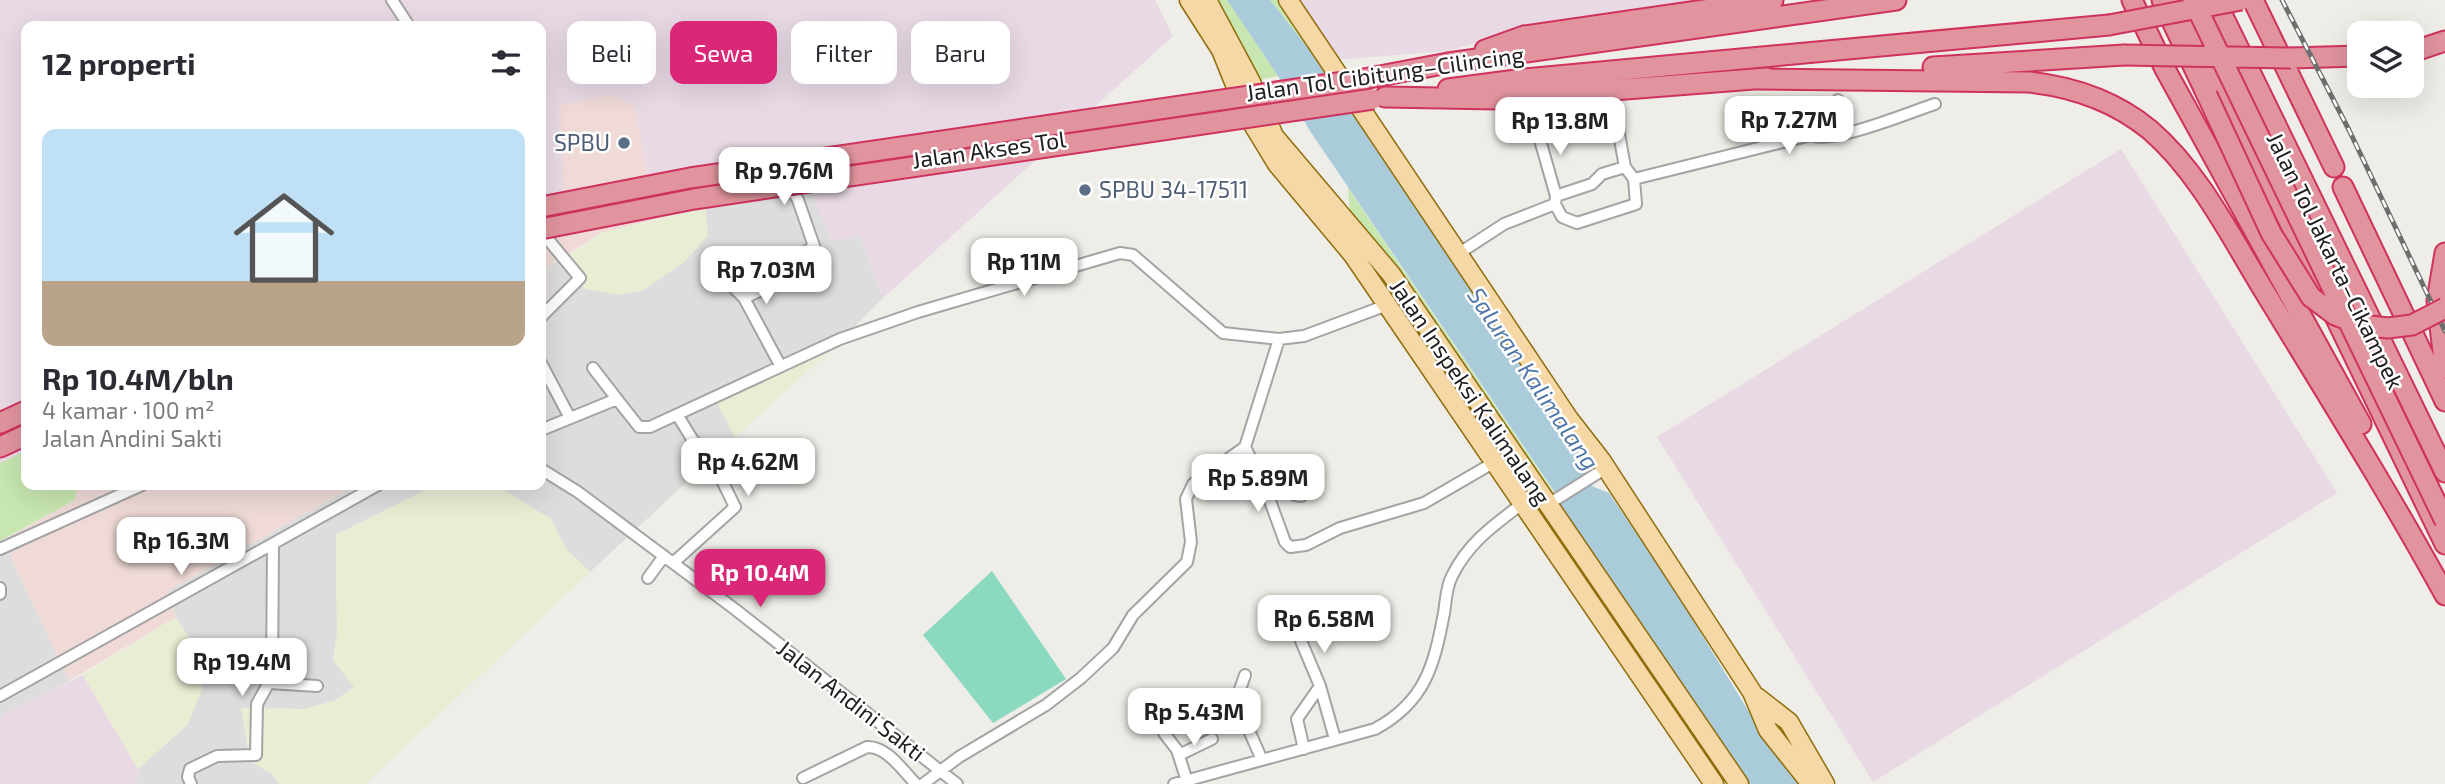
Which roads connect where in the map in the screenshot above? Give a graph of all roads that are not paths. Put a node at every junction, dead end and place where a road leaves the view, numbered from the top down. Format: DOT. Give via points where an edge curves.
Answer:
graph roads {
  1 [pos="392,0"];
  2 [pos="1189,0"];
  3 [pos="1206,0"];
  4 [pos="1289,0"];
  5 [pos="1773,0"];
  6 [pos="1896,0"];
  7 [pos="2133,0"];
  8 [pos="2162,0"];
  9 [pos="2182,0"];
  10 [pos="2193,0"];
  11 [pos="2205,0"];
  12 [pos="2214,0"];
  13 [pos="2241,0"];
  14 [pos="2253,0"];
  15 [pos="407,21"];
  16 [pos="2445,41"];
  17 [pos="2424,48"];
  18 [pos="2347,56"];
  19 [pos="1448,64"];
  20 [pos="1756,79"];
  21 [pos="1358,92"];
  22 [pos="1838,100"];
  23 [pos="1935,104"];
  24 [pos="1260,105"];
  25 [pos="1547,115"];
  26 [pos="1617,122"];
  27 [pos="1811,135"];
  28 [pos="1625,167"];
  29 [pos="2334,167"];
  30 [pos="785,175"];
  31 [pos="1634,179"];
  32 [pos="2343,187"];
  33 [pos="1556,200"];
  34 [pos="596,205"];
  35 [pos="546,208"];
  36 [pos="546,209"];
  37 [pos="546,226"];
  38 [pos="546,227"];
  39 [pos="1344,231"];
  40 [pos="546,234"];
  41 [pos="2445,253"];
  42 [pos="1458,254"];
  43 [pos="718,272"];
  44 [pos="744,298"];
  45 [pos="1387,305"];
  46 [pos="2445,308"];
  47 [pos="546,312"];
  48 [pos="1279,339"];
  49 [pos="780,365"];
  50 [pos="593,368"];
  51 [pos="2445,368"];
  52 [pos="546,373"];
  53 [pos="617,399"];
  54 [pos="2445,401"];
  55 [pos="21,414"];
  56 [pos="678,416"];
  57 [pos="569,418"];
  58 [pos="0,425"];
  59 [pos="546,428"];
  60 [pos="21,435"];
  61 [pos="0,445"];
  62 [pos="1245,447"];
  63 [pos="1493,463"];
  64 [pos="1606,468"];
  65 [pos="2445,472"];
  66 [pos="546,473"];
  67 [pos="131,490"];
  68 [pos="370,490"];
  69 [pos="1266,490"];
  70 [pos="1301,496"];
  71 [pos="2445,498"];
  72 [pos="1523,503"];
  73 [pos="1550,503"];
  74 [pos="2445,521"];
  75 [pos="2445,544"];
  76 [pos="0,549"];
  77 [pos="273,550"];
  78 [pos="669,560"];
  79 [pos="648,578"];
  80 [pos="2445,593"];
  81 [pos="1299,636"];
  82 [pos="1245,675"];
  83 [pos="270,683"];
  84 [pos="317,686"];
  85 [pos="1320,686"];
  86 [pos="1752,692"];
  87 [pos="0,696"];
  88 [pos="1164,733"];
  89 [pos="1212,739"];
  90 [pos="1335,739"];
  91 [pos="1304,749"];
  92 [pos="1179,755"];
  93 [pos="1262,761"];
  94 [pos="939,771"];
  95 [pos="803,778"];
  96 [pos="1187,780"];
  97 [pos="191,784"];
  98 [pos="916,784"];
  99 [pos="923,784"];
  100 [pos="957,784"];
  101 [pos="1174,784"];
  102 [pos="1714,784"];
  103 [pos="1738,784"];
  104 [pos="1811,784"];
  105 [pos="1825,784"];
  1 -- 15 [label="street"];
  2 -- 24 [label="main road, Jalan Inspeksi Kalimalang"];
  3 -- 24 [label="main road, Jalan Inspeksi Kalimalang"];
  4 -- 21 [label="main road"];
  5 -- 19 [label="highway" via="1524,36"];
  6 -- 19 [label="highway"];
  7 -- 80 [label="highway" via="2165,69 2404,503"];
  8 -- 46 [label="highway, bridge" via="2271,233 2311,297 2334,315 2388,328 2412,325"];
  9 -- 75 [label="highway, Jalan Tol Jakarta–Cikampek"];
  10 -- 74 [label="highway, bridge"];
  11 -- 71 [label="highway, bridge"];
  12 -- 65 [label="highway, Jalan Tol Jakarta–Cikampek"];
  13 -- 21 [label="highway, Jalan Tol Cibitung–Cilincing, bridge" via="2109,25"];
  14 -- 29 [label="highway"];
  16 -- 17 [label="highway"];
  18 -- 20 [label="highway, bridge" via="2124,55"];
  19 -- 21 [label="highway, Jalan Tol Cibitung–Cilincing"];
  20 -- 21 [label="highway" via="1497,99"];
  20 -- 80 [label="highway" via="2029,82 2085,93 2130,114 2172,153 2219,217"];
  21 -- 24 [label="main road, Jalan Akses Tol, bridge"];
  21 -- 35 [label="highway, Jalan Tol Cibitung–Cilincing, bridge" via="690,177"];
  21 -- 38 [label="highway, Jalan Tol Cibitung–Cilincing, bridge"];
  21 -- 42 [label="main road"];
  22 -- 27 [label="street" via="1834,118"];
  23 -- 27 [label="street" via="1854,130 1820,138"];
  24 -- 30 [label="main road, Jalan Akses Tol"];
  24 -- 39 [label="main road, Jalan Inspeksi Kalimalang" via="1283,148"];
  25 -- 33 [label="street" via="1538,133"];
  26 -- 28 [label="street"];
  27 -- 31 [label="street"];
  28 -- 31 [label="street"];
  28 -- 33 [label="street" via="1602,174 1592,184"];
  30 -- 34 [label="main road, Jalan Akses Tol"];
  30 -- 44 [label="street" via="814,246 789,263 776,283"];
  31 -- 33 [label="street" via="1636,204 1586,222 1568,222"];
  32 -- 54 [label="highway"];
  33 -- 42 [label="street" via="1504,224"];
  34 -- 36 [label="main road, Jalan Akses Tol"];
  34 -- 37 [label="main road, Jalan Akses Tol"];
  39 -- 45 [label="main road, Jalan Inspeksi Kalimalang"];
  39 -- 73 [label="main road, Jalan Inspeksi Kalimalang" via="1396,282"];
  40 -- 47 [label="street" via="580,278"];
  41 -- 51 [label="highway" via="2437,302"];
  42 -- 64 [label="main road"];
  43 -- 44 [label="street"];
  44 -- 49 [label="street"];
  45 -- 48 [label="street" via="1323,331"];
  45 -- 63 [label="main road, Jalan Inspeksi Kalimalang"];
  48 -- 49 [label="street" via="1223,333 1133,255 1120,254 918,312"];
  48 -- 62 [label="street"];
  49 -- 56 [label="street"];
  50 -- 53 [label="street"];
  52 -- 57 [label="street"];
  53 -- 56 [label="street" via="639,427"];
  53 -- 57 [label="street"];
  55 -- 58 [label="highway"];
  56 -- 78 [label="street" via="715,466 735,507"];
  57 -- 59 [label="street"];
  60 -- 61 [label="highway"];
  62 -- 69 [label="street"];
  62 -- 94 [label="street" via="1193,484 1186,499 1191,541 1187,562 1133,615 1113,648 1046,705"];
  63 -- 69 [label="street" via="1424,503 1293,547 1285,542"];
  63 -- 72 [label="main road, Jalan Inspeksi Kalimalang"];
  64 -- 73 [label="street"];
  64 -- 86 [label="main road"];
  66 -- 78 [label="street, Jalan Andini Sakti"];
  67 -- 76 [label="street"];
  68 -- 77 [label="street"];
  69 -- 70 [label="street" via="1286,485"];
  72 -- 90 [label="street" via="1481,535 1459,563 1450,580 1434,660 1410,704 1375,729"];
  72 -- 102 [label="main road, Jalan Inspeksi Kalimalang"];
  73 -- 103 [label="main road, Jalan Inspeksi Kalimalang"];
  77 -- 83 [label="street"];
  77 -- 87 [label="street"];
  78 -- 79 [label="street"];
  78 -- 94 [label="street, Jalan Andini Sakti"];
  81 -- 85 [label="street"];
  82 -- 93 [label="street" via="1236,701"];
  83 -- 84 [label="street"];
  83 -- 97 [label="street" via="257,705 256,755 211,758 188,772"];
  85 -- 90 [label="street"];
  85 -- 91 [label="street" via="1297,719"];
  86 -- 104 [label="main road" via="1768,730"];
  86 -- 105 [label="main road" via="1788,722"];
  88 -- 92 [label="street"];
  89 -- 92 [label="street"];
  90 -- 91 [label="street"];
  91 -- 93 [label="street"];
  92 -- 96 [label="street"];
  93 -- 96 [label="street"];
  94 -- 99 [label="street"];
  94 -- 100 [label="street, Jalan Andini Sakti"];
  95 -- 98 [label="street" via="875,747"];
  96 -- 101 [label="street"];
}
